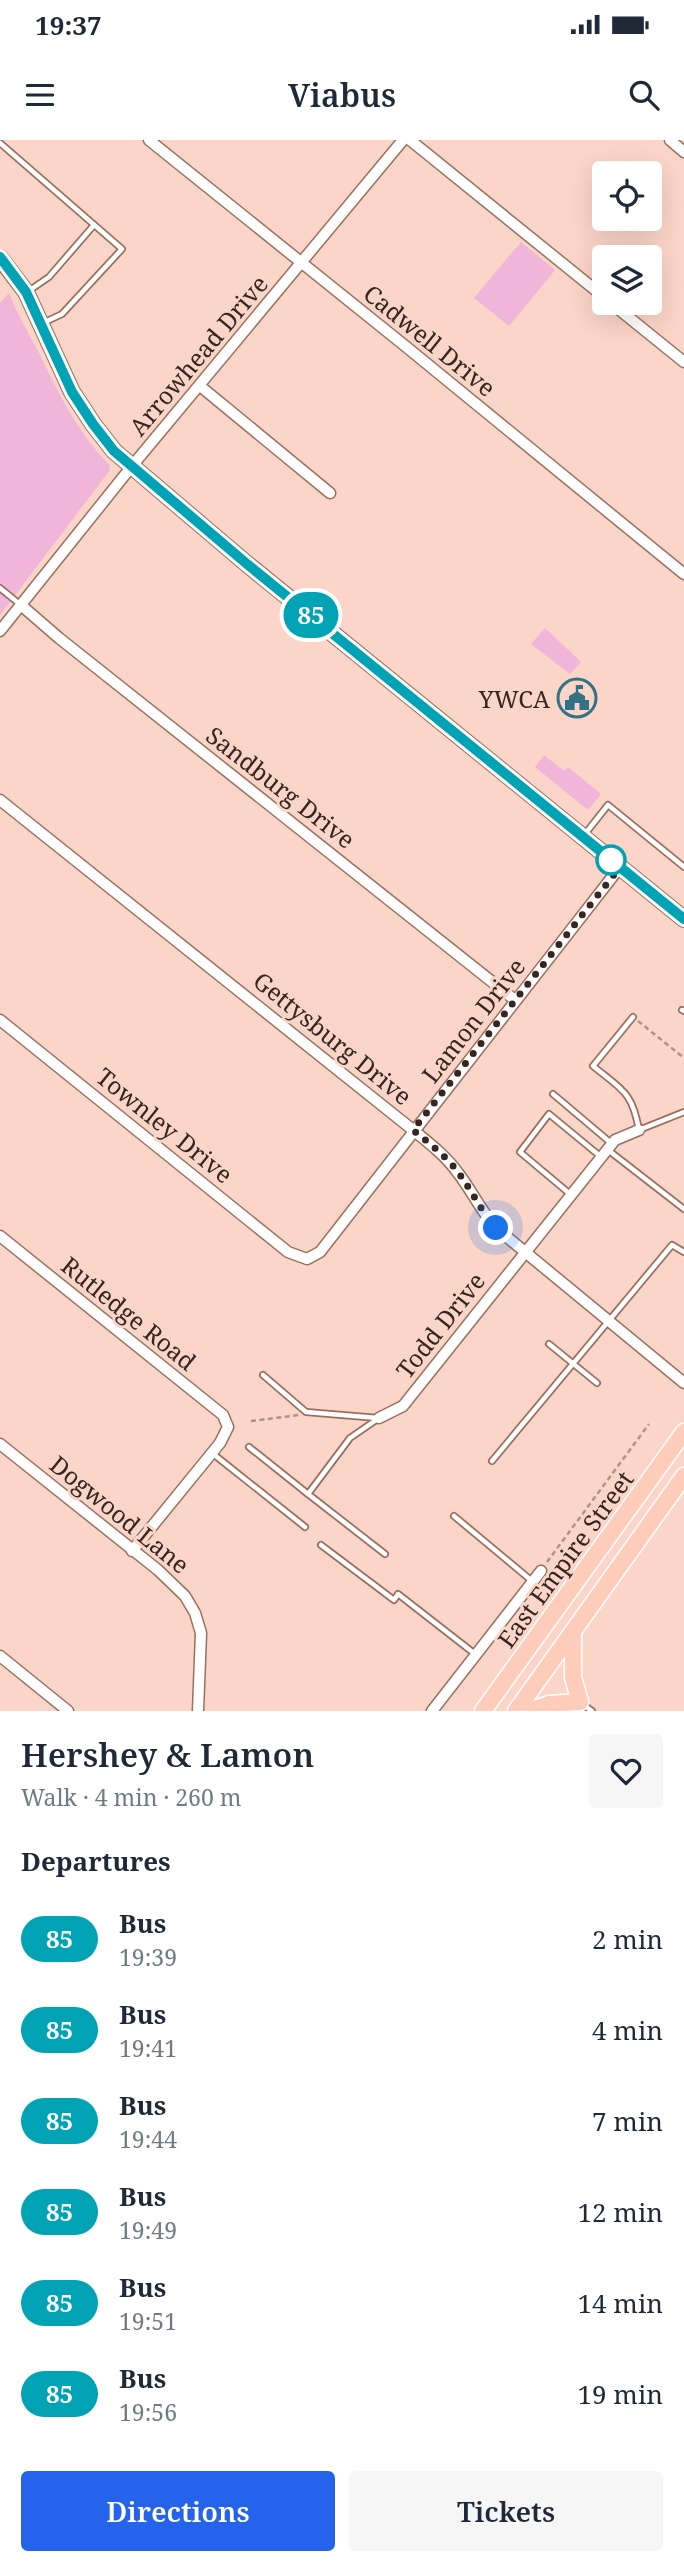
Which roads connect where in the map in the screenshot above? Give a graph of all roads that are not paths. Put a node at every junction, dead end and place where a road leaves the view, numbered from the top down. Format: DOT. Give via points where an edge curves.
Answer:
graph roads {
  1 [pos="149,140"];
  2 [pos="403,140"];
  3 [pos="410,140"];
  4 [pos="670,140"];
  5 [pos="0,143"];
  6 [pos="684,152"];
  7 [pos="94,225"];
  8 [pos="0,257"];
  9 [pos="302,262"];
  10 [pos="592,287"];
  11 [pos="26,292"];
  12 [pos="626,315"];
  13 [pos="42,324"];
  14 [pos="684,362"];
  15 [pos="200,386"];
  16 [pos="132,466"];
  17 [pos="330,493"];
  18 [pos="684,574"];
  19 [pos="0,588"];
  20 [pos="22,606"];
  21 [pos="0,631"];
  22 [pos="0,800"];
  23 [pos="583,837"];
  24 [pos="620,867"];
  25 [pos="684,867"];
  26 [pos="682,912"];
  27 [pos="515,1000"];
  28 [pos="633,1017"];
  29 [pos="0,1020"];
  30 [pos="553,1094"];
  31 [pos="684,1112"];
  32 [pos="413,1130"];
  33 [pos="639,1130"];
  34 [pos="607,1150"];
  35 [pos="571,1194"];
  36 [pos="684,1209"];
  37 [pos="0,1236"];
  38 [pos="524,1252"];
  39 [pos="684,1252"];
  40 [pos="305,1259"];
  41 [pos="610,1320"];
  42 [pos="549,1343"];
  43 [pos="573,1363"];
  44 [pos="263,1375"];
  45 [pos="597,1383"];
  46 [pos="684,1383"];
  47 [pos="379,1418"];
  48 [pos="684,1432"];
  49 [pos="0,1444"];
  50 [pos="249,1447"];
  51 [pos="211,1453"];
  52 [pos="492,1461"];
  53 [pos="684,1476"];
  54 [pos="308,1494"];
  55 [pos="454,1516"];
  56 [pos="305,1527"];
  57 [pos="321,1545"];
  58 [pos="132,1551"];
  59 [pos="385,1554"];
  60 [pos="541,1571"];
  61 [pos="532,1581"];
  62 [pos="573,1633"];
  63 [pos="475,1655"];
  64 [pos="0,1656"];
  65 [pos="586,1706"];
  66 [pos="68,1711"];
  67 [pos="198,1711"];
  68 [pos="432,1711"];
  69 [pos="483,1711"];
  70 [pos="516,1711"];
  71 [pos="529,1711"];
  1 -- 9 [label="street, Cadwell Drive"];
  2 -- 9 [label="street, Arrowhead Drive"];
  3 -- 10 [label="street"];
  4 -- 6 [label="street"];
  5 -- 7 [label="lane"];
  7 -- 11 [label="lane" via="49,277"];
  7 -- 13 [label="lane" via="122,249 62,314"];
  8 -- 11 [label="main road"];
  9 -- 15 [label="street, Arrowhead Drive"];
  9 -- 18 [label="street, Cadwell Drive"];
  11 -- 13 [label="main road"];
  12 -- 14 [label="street"];
  13 -- 16 [label="main road" via="72,392 114,451"];
  15 -- 16 [label="street, Arrowhead Drive"];
  15 -- 17 [label="street"];
  16 -- 20 [label="street, Arrowhead Drive"];
  16 -- 23 [label="main road"];
  19 -- 20 [label="lane"];
  20 -- 21 [label="street, Arrowhead Drive"];
  20 -- 27 [label="street, Sandburg Drive"];
  22 -- 32 [label="street, Gettysburg Drive"];
  23 -- 24 [label="main road"];
  23 -- 25 [label="lane" via="608,805"];
  24 -- 26 [label="main road"];
  24 -- 27 [label="street, Lamon Drive"];
  27 -- 32 [label="street, Lamon Drive"];
  28 -- 33 [label="lane" via="593,1066 635,1104"];
  29 -- 40 [label="street, Townley Drive" via="288,1252"];
  30 -- 34 [label="lane"];
  31 -- 33 [label="lane"];
  32 -- 38 [label="street, Gettysburg Drive" via="442,1154 496,1228"];
  32 -- 40 [label="street, Lamon Drive" via="320,1252"];
  33 -- 34 [label="street, Todd Drive" via="615,1140"];
  34 -- 35 [label="street, Todd Drive"];
  34 -- 35 [label="lane" via="549,1114 520,1152"];
  34 -- 36 [label="lane"];
  35 -- 38 [label="street, Todd Drive"];
  37 -- 51 [label="street, Rutledge Road" via="223,1416 225,1434"];
  38 -- 41 [label="street, Gettysburg Drive"];
  38 -- 47 [label="street, Todd Drive" via="402,1406"];
  39 -- 41 [label="lane" via="672,1245"];
  41 -- 43 [label="lane"];
  41 -- 46 [label="street, Gettysburg Drive"];
  42 -- 43 [label="lane"];
  43 -- 45 [label="lane"];
  43 -- 52 [label="lane"];
  44 -- 47 [label="lane" via="306,1412"];
  47 -- 54 [label="lane" via="350,1438"];
  48 -- 69 [label="main road, East Empire Street"];
  49 -- 58 [label="street, Dogwood Lane"];
  50 -- 54 [label="lane"];
  51 -- 56 [label="lane"];
  51 -- 58 [label="street"];
  53 -- 62 [label="main road, East Empire Street"];
  54 -- 59 [label="lane"];
  55 -- 61 [label="lane"];
  57 -- 63 [label="lane" via="394,1600 398,1594"];
  58 -- 67 [label="street, Dogwood Lane" via="179,1588 195,1613 201,1643"];
  60 -- 61 [label="street"];
  61 -- 63 [label="street"];
  62 -- 65 [label="main road" via="573,1677"];
  62 -- 70 [label="main road, East Empire Street"];
  63 -- 68 [label="street"];
  64 -- 66 [label="street"];
  65 -- 71 [label="main road" via="549,1704"];
}
